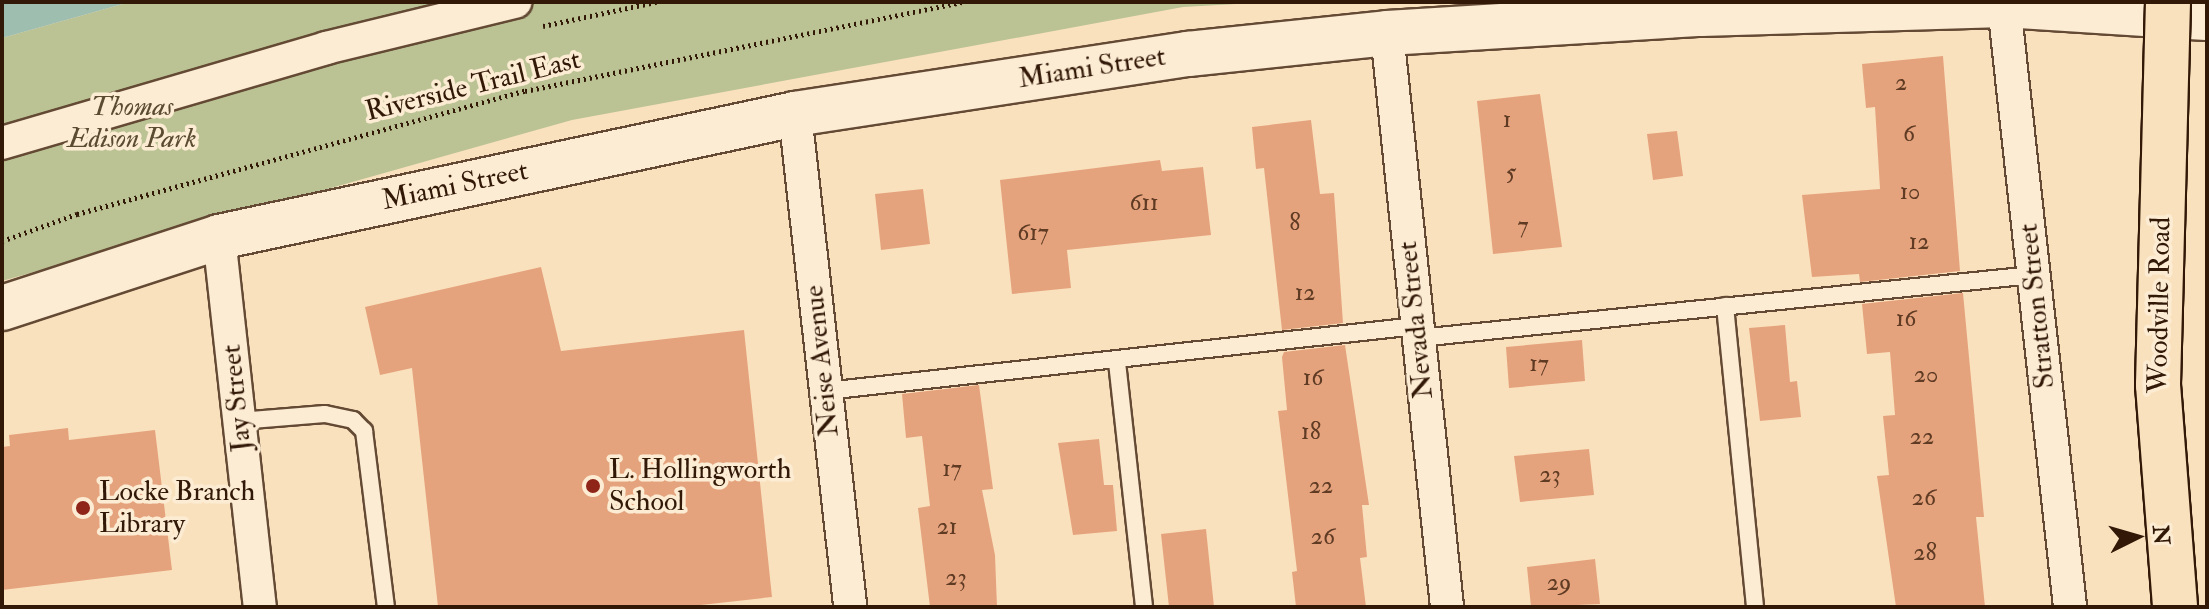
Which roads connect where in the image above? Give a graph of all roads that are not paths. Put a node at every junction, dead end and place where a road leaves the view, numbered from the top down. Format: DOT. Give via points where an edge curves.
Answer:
graph roads {
  1 [pos="515,2"];
  2 [pos="2168,2"];
  3 [pos="2004,5"];
  4 [pos="2207,18"];
  5 [pos="1387,33"];
  6 [pos="795,114"];
  7 [pos="2,143"];
  8 [pos="219,237"];
  9 [pos="2033,275"];
  10 [pos="1725,306"];
  11 [pos="2,308"];
  12 [pos="1418,332"];
  13 [pos="1117,362"];
  14 [pos="826,391"];
  15 [pos="239,421"];
  16 [pos="260,607"];
  17 [pos="386,607"];
  18 [pos="850,607"];
  19 [pos="1144,607"];
  20 [pos="1447,607"];
  21 [pos="1755,607"];
  22 [pos="2070,607"];
  23 [pos="2175,607"];
  1 -- 7 [label="street" via="326,48"];
  2 -- 23 [label="main road, Woodville Road, bridge" via="2158,385"];
  3 -- 4 [label="street, Miami Street"];
  3 -- 5 [label="street, Miami Street" via="1701,14"];
  3 -- 9 [label="street, Stratton Street"];
  5 -- 6 [label="street, Miami Street" via="1188,54"];
  5 -- 12 [label="street, Nevada Street"];
  6 -- 8 [label="street, Miami Street"];
  6 -- 14 [label="street, Neise Avenue"];
  8 -- 11 [label="street, Miami Street"];
  8 -- 15 [label="street, Jay Street"];
  9 -- 10 [label="lane"];
  9 -- 22 [label="street, Stratton Street"];
  10 -- 12 [label="lane"];
  10 -- 21 [label="lane"];
  12 -- 13 [label="lane"];
  12 -- 20 [label="street, Nevada Street"];
  13 -- 14 [label="lane"];
  13 -- 19 [label="lane"];
  14 -- 18 [label="street, Neise Avenue"];
  15 -- 16 [label="street, Jay Street"];
  15 -- 17 [label="lane" via="325,414 353,420 364,431"];
}
